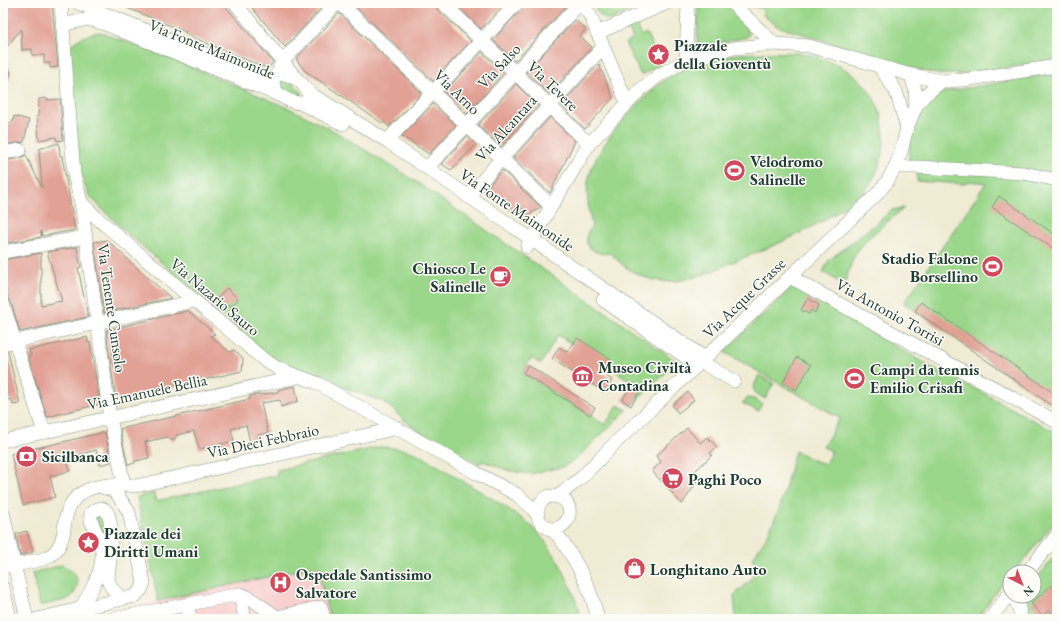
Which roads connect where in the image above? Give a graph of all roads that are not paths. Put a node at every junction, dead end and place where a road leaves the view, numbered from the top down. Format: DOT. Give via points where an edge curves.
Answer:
graph roads {
  1 [pos="61,3"];
  2 [pos="78,3"];
  3 [pos="235,3"];
  4 [pos="338,3"];
  5 [pos="443,3"];
  6 [pos="517,3"];
  7 [pos="667,3"];
  8 [pos="688,3"];
  9 [pos="732,3"];
  10 [pos="578,4"];
  11 [pos="62,24"];
  12 [pos="597,33"];
  13 [pos="482,40"];
  14 [pos="774,44"];
  15 [pos="603,47"];
  16 [pos="686,60"];
  17 [pos="282,62"];
  18 [pos="879,66"];
  19 [pos="1057,66"];
  20 [pos="515,73"];
  21 [pos="910,75"];
  22 [pos="275,76"];
  23 [pos="297,79"];
  24 [pos="942,81"];
  25 [pos="433,92"];
  26 [pos="281,96"];
  27 [pos="305,98"];
  28 [pos="627,103"];
  29 [pos="550,106"];
  30 [pos="916,106"];
  31 [pos="902,109"];
  32 [pos="467,125"];
  33 [pos="907,128"];
  34 [pos="387,141"];
  35 [pos="589,144"];
  36 [pos="20,150"];
  37 [pos="3,153"];
  38 [pos="502,158"];
  39 [pos="895,167"];
  40 [pos="427,168"];
  41 [pos="1057,180"];
  42 [pos="468,197"];
  43 [pos="81,202"];
  44 [pos="551,206"];
  45 [pos="86,237"];
  46 [pos="529,244"];
  47 [pos="3,252"];
  48 [pos="790,277"];
  49 [pos="194,301"];
  50 [pos="3,304"];
  51 [pos="97,323"];
  52 [pos="9,343"];
  53 [pos="701,362"];
  54 [pos="298,377"];
  55 [pos="734,381"];
  56 [pos="110,418"];
  57 [pos="1057,422"];
  58 [pos="398,428"];
  59 [pos="44,432"];
  60 [pos="3,441"];
  61 [pos="582,477"];
  62 [pos="98,486"];
  63 [pos="130,486"];
  64 [pos="516,494"];
  65 [pos="551,497"];
  66 [pos="3,512"];
  67 [pos="129,512"];
  68 [pos="537,514"];
  69 [pos="568,515"];
  70 [pos="552,529"];
  71 [pos="1057,536"];
  72 [pos="575,560"];
  73 [pos="10,563"];
  74 [pos="1034,564"];
  75 [pos="3,588"];
  76 [pos="240,594"];
  77 [pos="123,599"];
  78 [pos="1002,603"];
  79 [pos="1017,604"];
  80 [pos="186,605"];
  81 [pos="80,609"];
  82 [pos="152,615"];
  83 [pos="277,618"];
  84 [pos="10,619"];
  85 [pos="27,619"];
  86 [pos="37,619"];
  87 [pos="113,619"];
  88 [pos="191,619"];
  89 [pos="246,619"];
  90 [pos="324,619"];
  91 [pos="598,619"];
  92 [pos="990,619"];
  93 [pos="1021,619"];
  1 -- 11 [label="street"];
  2 -- 22 [label="street, Via Fonte Maimonide" via="265,78"];
  3 -- 17 [label="street"];
  4 -- 17 [label="street"];
  4 -- 25 [label="street, Via Arno"];
  5 -- 13 [label="street, Via Tevere"];
  6 -- 13 [label="street"];
  7 -- 12 [label="street"];
  8 -- 16 [label="street"];
  9 -- 14 [label="street"];
  10 -- 12 [label="street" via="590,15"];
  10 -- 20 [label="street, Via Salso"];
  11 -- 26 [label="street, Via Fonte Maimonide" via="88,19 105,24"];
  11 -- 43 [label="street" via="74,174"];
  12 -- 15 [label="street"];
  13 -- 20 [label="street, Via Tevere"];
  13 -- 25 [label="street"];
  14 -- 16 [label="street" via="734,48"];
  14 -- 18 [label="street" via="809,46"];
  15 -- 28 [label="street"];
  15 -- 29 [label="street, Via Alcantara"];
  16 -- 28 [label="street" via="658,76"];
  17 -- 22 [label="street"];
  17 -- 23 [label="street"];
  18 -- 21 [label="street"];
  18 -- 31 [label="street" via="896,91"];
  19 -- 24 [label="street"];
  20 -- 29 [label="street, Via Tevere"];
  20 -- 32 [label="street, Via Salso"];
  21 -- 24 [label="street"];
  21 -- 30 [label="street" via="915,89"];
  21 -- 31 [label="street" via="902,89"];
  22 -- 23 [label="street" via="290,75"];
  22 -- 26 [label="street" via="274,87"];
  23 -- 27 [label="street" via="304,85"];
  24 -- 30 [label="street"];
  25 -- 32 [label="street, Via Arno"];
  25 -- 34 [label="street"];
  26 -- 27 [label="street" via="288,101"];
  27 -- 34 [label="street, Via Fonte Maimonide"];
  27 -- 46 [label="street, Via Fonte Maimonide"];
  28 -- 35 [label="street"];
  29 -- 35 [label="street, Via Tevere"];
  29 -- 38 [label="street, Via Alcantara"];
  30 -- 33 [label="street, Via Acque Grasse"];
  31 -- 33 [label="street"];
  32 -- 38 [label="street, Via Arno"];
  32 -- 40 [label="street, Via Salso"];
  33 -- 39 [label="street, Via Acque Grasse"];
  34 -- 40 [label="street, Via Fonte Maimonide"];
  35 -- 44 [label="street"];
  36 -- 37 [label="street"];
  38 -- 42 [label="street, Via Alcantara"];
  38 -- 44 [label="street, Via Arno"];
  39 -- 41 [label="street" via="1024,173"];
  39 -- 48 [label="street, Via Acque Grasse" via="875,196"];
  40 -- 42 [label="street, Via Fonte Maimonide"];
  42 -- 46 [label="street, Via Fonte Maimonide"];
  43 -- 45 [label="street, Via Tenente Cunsolo"];
  43 -- 49 [label="street, Via Nazario Sauro"];
  44 -- 46 [label="street"];
  45 -- 47 [label="street"];
  45 -- 51 [label="street, Via Tenente Cunsolo"];
  46 -- 53 [label="street, Via Fonte Maimonide"];
  48 -- 53 [label="street, Via Acque Grasse"];
  48 -- 57 [label="street, Via Antonio Torrisi"];
  49 -- 51 [label="street"];
  49 -- 54 [label="street, Via Nazario Sauro" via="262,359"];
  50 -- 52 [label="street"];
  51 -- 52 [label="street"];
  51 -- 56 [label="street, Via Tenente Cunsolo"];
  52 -- 59 [label="street"];
  53 -- 55 [label="street, Via Fonte Maimonide"];
  53 -- 61 [label="street, Via Acque Grasse"];
  54 -- 56 [label="street, Via Emanuele Bellia"];
  54 -- 58 [label="street, Via Nazario Sauro" via="317,383"];
  56 -- 59 [label="street, Via Emanuele Bellia"];
  56 -- 63 [label="street, Via Tenente Cunsolo"];
  58 -- 63 [label="street, Via Dieci Febbraio"];
  58 -- 64 [label="street, Via Nazario Sauro"];
  59 -- 60 [label="street, Via Emanuele Bellia"];
  61 -- 65 [label="street"];
  61 -- 69 [label="street" via="574,492"];
  62 -- 63 [label="street, Via Dieci Febbraio"];
  62 -- 67 [label="street" via="117,494"];
  62 -- 73 [label="street" via="74,500 68,510 62,540 57,550 48,557"];
  63 -- 67 [label="street"];
  64 -- 65 [label="street"];
  64 -- 68 [label="street"];
  65 -- 68 [label="street" via="539,505"];
  65 -- 69 [label="street" via="565,502"];
  66 -- 73 [label="street"];
  67 -- 77 [label="street" via="144,583 136,596"];
  68 -- 70 [label="street" via="541,523"];
  69 -- 70 [label="street" via="561,526"];
  69 -- 72 [label="street" via="568,529"];
  70 -- 72 [label="street"];
  71 -- 74 [label="street"];
  72 -- 91 [label="street" via="587,585"];
  73 -- 85 [label="street"];
  75 -- 84 [label="street"];
  76 -- 80 [label="street"];
  76 -- 83 [label="street" via="250,598"];
  76 -- 89 [label="street"];
  77 -- 81 [label="street"];
  77 -- 81 [label="street" via="109,583 112,548 110,525 108,512 105,508 100,508 91,513 90,518 102,552 99,574"];
  78 -- 92 [label="street"];
  79 -- 93 [label="street"];
  80 -- 82 [label="street"];
  80 -- 88 [label="street"];
  81 -- 86 [label="street"];
  82 -- 87 [label="street"];
  83 -- 90 [label="street" via="321,607"];
}
